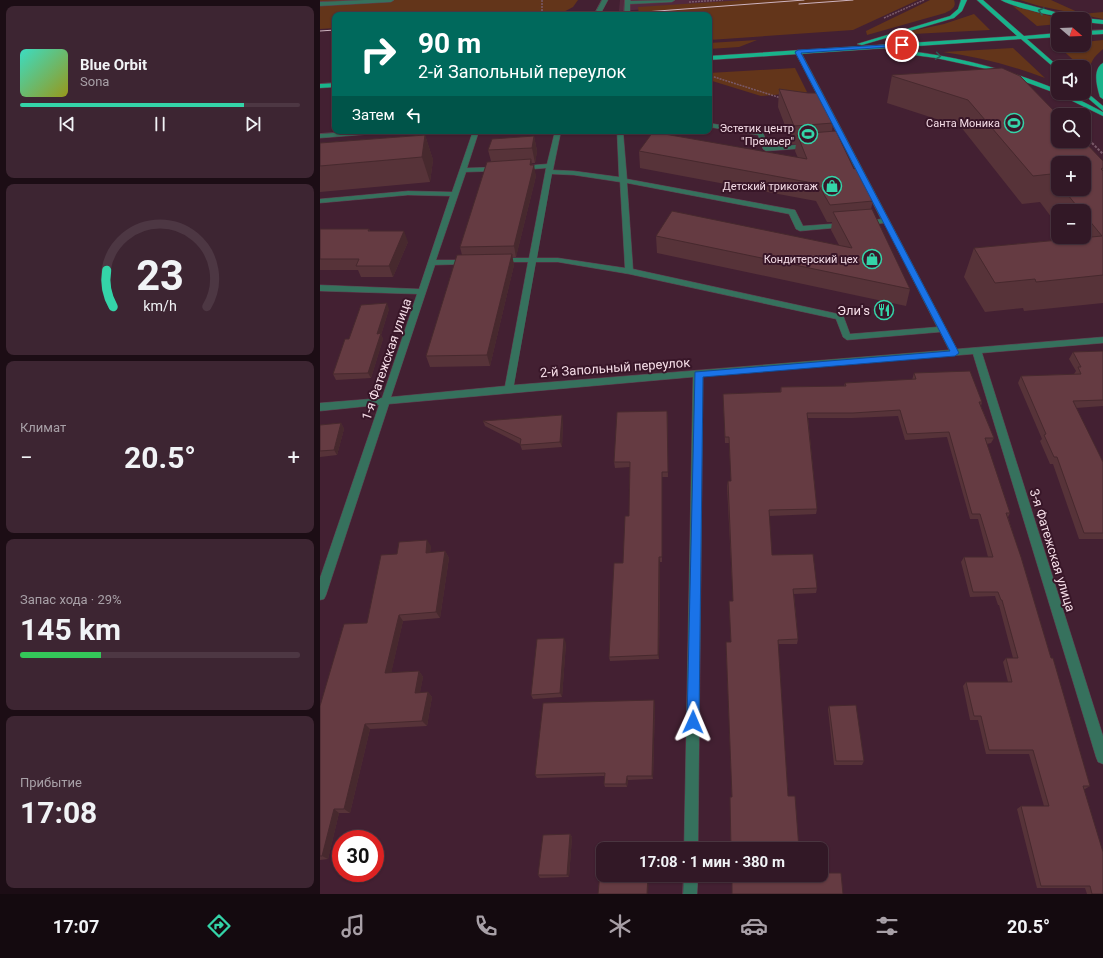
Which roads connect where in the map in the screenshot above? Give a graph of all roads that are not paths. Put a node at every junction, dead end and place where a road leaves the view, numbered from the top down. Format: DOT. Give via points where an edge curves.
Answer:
graph roads {
  1 [pos="391,0"];
  2 [pos="605,0"];
  3 [pos="672,0"];
  4 [pos="964,0"];
  5 [pos="980,0"];
  6 [pos="1004,0"];
  7 [pos="628,1"];
  8 [pos="320,4"];
  9 [pos="598,12"];
  10 [pos="627,12"];
  11 [pos="1051,13"];
  12 [pos="1091,21"];
  13 [pos="1103,22"];
  14 [pos="1103,32"];
  15 [pos="1091,33"];
  16 [pos="1051,35"];
  17 [pos="1022,37"];
  18 [pos="843,49"];
  19 [pos="798,52"];
  20 [pos="712,58"];
  21 [pos="1051,63"];
  22 [pos="1103,65"];
  23 [pos="332,84"];
  24 [pos="320,86"];
  25 [pos="1051,89"];
  26 [pos="1103,97"];
  27 [pos="1091,98"];
  28 [pos="1075,100"];
  29 [pos="1103,109"];
  30 [pos="1103,114"];
  31 [pos="712,126"];
  32 [pos="346,134"];
  33 [pos="475,134"];
  34 [pos="557,134"];
  35 [pos="620,134"];
  36 [pos="320,136"];
  37 [pos="814,146"];
  38 [pos="503,168"];
  39 [pos="511,168"];
  40 [pos="550,169"];
  41 [pos="464,170"];
  42 [pos="622,180"];
  43 [pos="456,194"];
  44 [pos="320,201"];
  45 [pos="886,221"];
  46 [pos="533,259"];
  47 [pos="479,261"];
  48 [pos="494,261"];
  49 [pos="432,263"];
  50 [pos="630,271"];
  51 [pos="320,288"];
  52 [pos="422,292"];
  53 [pos="942,329"];
  54 [pos="1103,340"];
  55 [pos="977,352"];
  56 [pos="955,353"];
  57 [pos="698,374"];
  58 [pos="509,389"];
  59 [pos="386,401"];
  60 [pos="320,407"];
  61 [pos="320,595"];
  62 [pos="1103,757"];
  63 [pos="691,842"];
  64 [pos="691,882"];
  65 [pos="690,894"];
  1 -- 8 [label="street"];
  2 -- 9 [label="street"];
  3 -- 7 [label="street"];
  4 -- 18 [label="main road" via="960,10 952,17"];
  5 -- 17 [label="main road"];
  11 -- 6 [label="main road, one-way"];
  7 -- 10 [label="street"];
  12 -- 13 [label="main road"];
  14 -- 15 [label="main road"];
  16 -- 17 [label="main road"];
  17 -- 18 [label="main road"];
  17 -- 21 [label="main road"];
  18 -- 19 [label="main road"];
  18 -- 25 [label="main road, one-way" via="908,52 947,58 1002,70"];
  19 -- 20 [label="main road"];
  19 -- 45 [label="street" via="842,144"];
  22 -- 26 [label="main road" via="1099,70 1099,82"];
  23 -- 24 [label="main road"];
  27 -- 29 [label="main road"];
  28 -- 30 [label="main road"];
  31 -- 37 [label="street" via="761,134 766,149"];
  32 -- 36 [label="street"];
  33 -- 41 [label="street, 1-я Фатежская улица"];
  34 -- 40 [label="street"];
  35 -- 42 [label="street"];
  38 -- 41 [label="street"];
  39 -- 40 [label="street"];
  40 -- 42 [label="street"];
  40 -- 46 [label="street"];
  41 -- 43 [label="street, 1-я Фатежская улица"];
  42 -- 45 [label="street" via="792,212 800,229"];
  42 -- 50 [label="street"];
  43 -- 44 [label="street" via="408,193"];
  43 -- 49 [label="street, 1-я Фатежская улица"];
  45 -- 53 [label="street"];
  46 -- 48 [label="street"];
  46 -- 50 [label="street" via="558,260"];
  46 -- 58 [label="street"];
  47 -- 49 [label="street"];
  49 -- 52 [label="street, 1-я Фатежская улица"];
  50 -- 53 [label="street" via="840,317 847,338"];
  51 -- 52 [label="street"];
  52 -- 59 [label="street, 1-я Фатежская улица"];
  53 -- 56 [label="street"];
  54 -- 55 [label="street, 2-й Запольный переулок"];
  55 -- 56 [label="street, 2-й Запольный переулок"];
  55 -- 62 [label="street, 3-я Фатежская улица"];
  56 -- 57 [label="street, 2-й Запольный переулок"];
  57 -- 58 [label="street, 2-й Запольный переулок"];
  57 -- 63 [label="street"];
  58 -- 59 [label="street, 2-й Запольный переулок"];
  59 -- 60 [label="street, 2-й Запольный переулок"];
  59 -- 61 [label="street, 1-я Фатежская улица"];
  64 -- 65 [label="street"];
}
